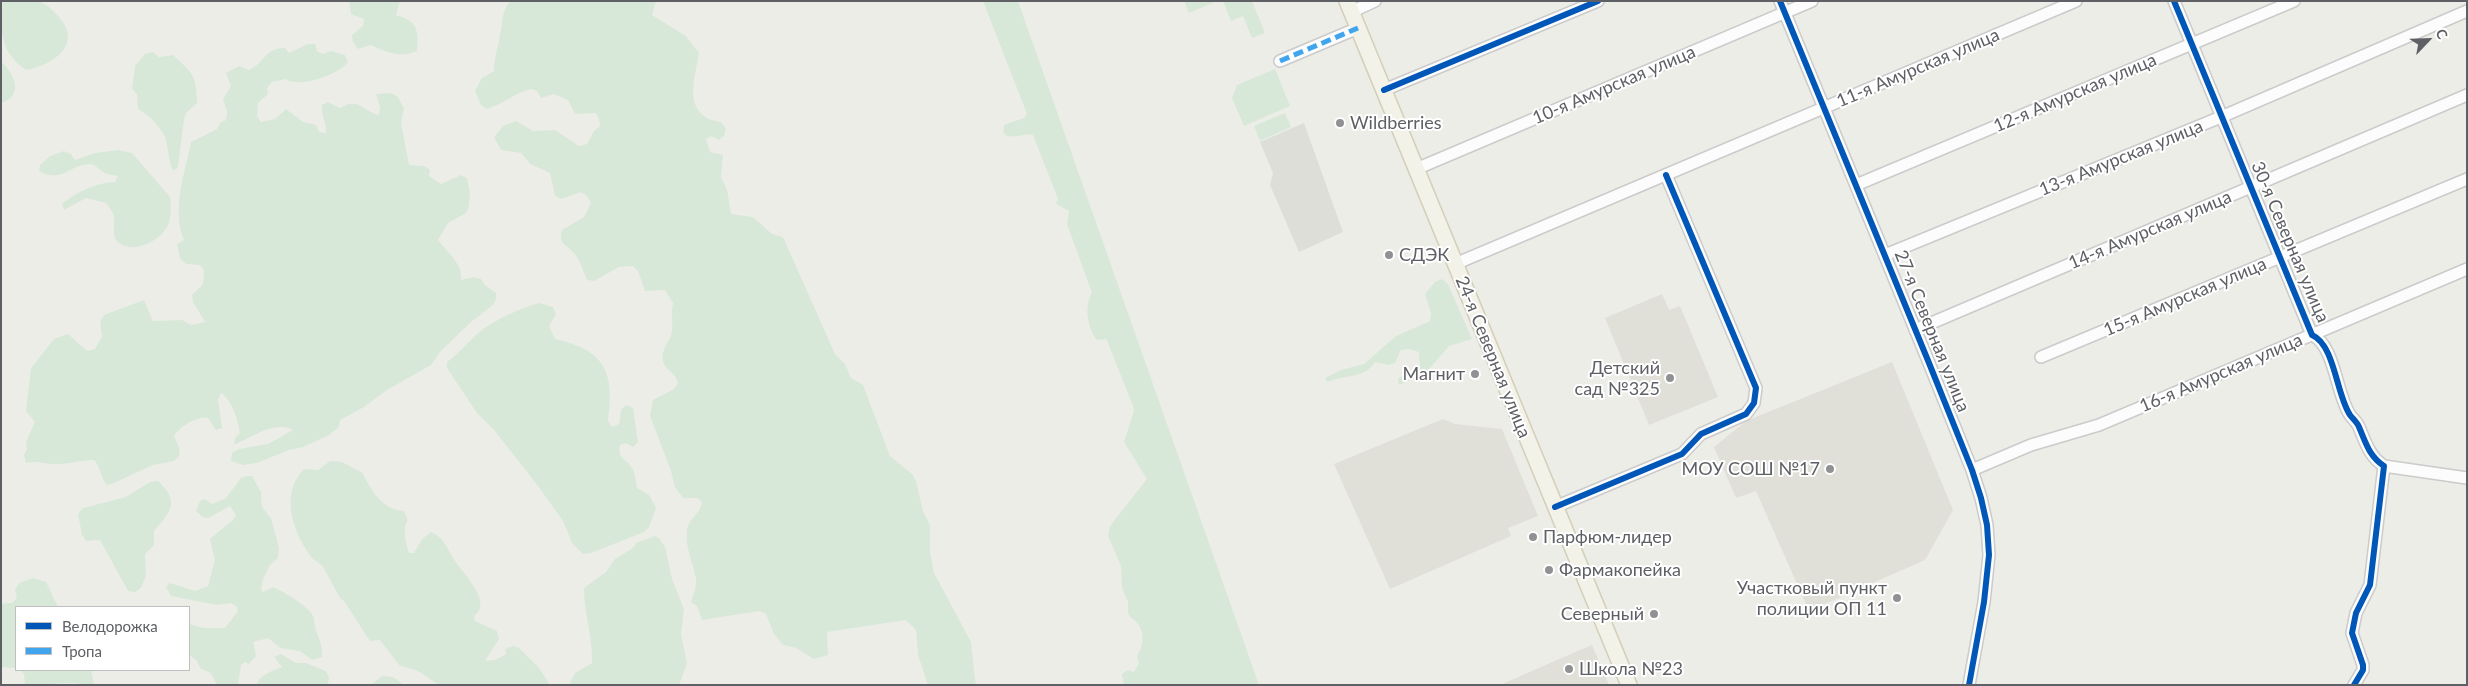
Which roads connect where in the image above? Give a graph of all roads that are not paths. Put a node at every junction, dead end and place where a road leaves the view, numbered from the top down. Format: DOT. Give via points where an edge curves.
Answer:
graph roads {
  1 [pos="1375,1"];
  2 [pos="1598,1"];
  3 [pos="1780,1"];
  4 [pos="1812,1"];
  5 [pos="2076,1"];
  6 [pos="2174,1"];
  7 [pos="2294,1"];
  8 [pos="1349,6"];
  9 [pos="2467,11"];
  10 [pos="1784,13"];
  11 [pos="1358,28"];
  12 [pos="2191,44"];
  13 [pos="1280,60"];
  14 [pos="1384,90"];
  15 [pos="2467,95"];
  16 [pos="1824,108"];
  17 [pos="2221,117"];
  18 [pos="1416,169"];
  19 [pos="1666,175"];
  20 [pos="2467,179"];
  21 [pos="1856,185"];
  22 [pos="2250,187"];
  23 [pos="1885,255"];
  24 [pos="2279,258"];
  25 [pos="1455,264"];
  26 [pos="2467,269"];
  27 [pos="1916,330"];
  28 [pos="2312,335"];
  29 [pos="2041,357"];
  30 [pos="2384,466"];
  31 [pos="1972,470"];
  32 [pos="2467,478"];
  33 [pos="1555,507"];
  34 [pos="1630,685"];
  35 [pos="1969,685"];
  36 [pos="2354,685"];
  1 -- 8 [label="street"];
  2 -- 14 [label="street"];
  3 -- 10 [label="street, 27-я Северная улица"];
  4 -- 10 [label="street, 10-я Амурская улица"];
  5 -- 16 [label="street, 11-я Амурская улица"];
  6 -- 12 [label="street, 30-я Северная улица"];
  7 -- 12 [label="street, 12-я Амурская улица"];
  8 -- 11 [label="main road, 24-я Северная улица"];
  9 -- 17 [label="street, 13-я Амурская улица"];
  10 -- 16 [label="street, 27-я Северная улица"];
  10 -- 18 [label="street, 10-я Амурская улица"];
  11 -- 13 [label="street"];
  11 -- 14 [label="main road, 24-я Северная улица"];
  12 -- 17 [label="street, 30-я Северная улица"];
  12 -- 21 [label="street, 12-я Амурская улица"];
  14 -- 18 [label="main road, 24-я Северная улица"];
  15 -- 22 [label="street, 14-я Амурская улица"];
  16 -- 19 [label="street, 11-я Амурская улица"];
  16 -- 21 [label="street, 27-я Северная улица"];
  17 -- 22 [label="street, 30-я Северная улица"];
  17 -- 23 [label="street, 13-я Амурская улица"];
  18 -- 25 [label="main road, 24-я Северная улица"];
  19 -- 25 [label="street, 11-я Амурская улица"];
  19 -- 33 [label="street" via="1756,388 1756,396 1746,414 1701,434 1682,454"];
  20 -- 24 [label="street, 15-я Амурская улица"];
  21 -- 23 [label="street, 27-я Северная улица"];
  22 -- 24 [label="street, 30-я Северная улица"];
  22 -- 27 [label="street, 14-я Амурская улица"];
  23 -- 27 [label="street, 27-я Северная улица"];
  24 -- 28 [label="street, 30-я Северная улица"];
  24 -- 29 [label="street, 15-я Амурская улица"];
  25 -- 33 [label="main road, 24-я Северная улица"];
  26 -- 28 [label="street, 16-я Амурская улица"];
  27 -- 31 [label="street, 27-я Северная улица"];
  28 -- 30 [label="street, 30-я Северная улица" via="2323,342 2350,415 2359,427 2368,450 2374,460"];
  28 -- 31 [label="street, 16-я Амурская улица" via="2099,425 2031,445"];
  30 -- 32 [label="street"];
  30 -- 36 [label="street" via="2370,585 2356,613 2352,633 2364,666"];
  31 -- 35 [label="street, 27-я Северная улица" via="1987,525 1989,555"];
  33 -- 34 [label="main road, 24-я Северная улица"];
}
